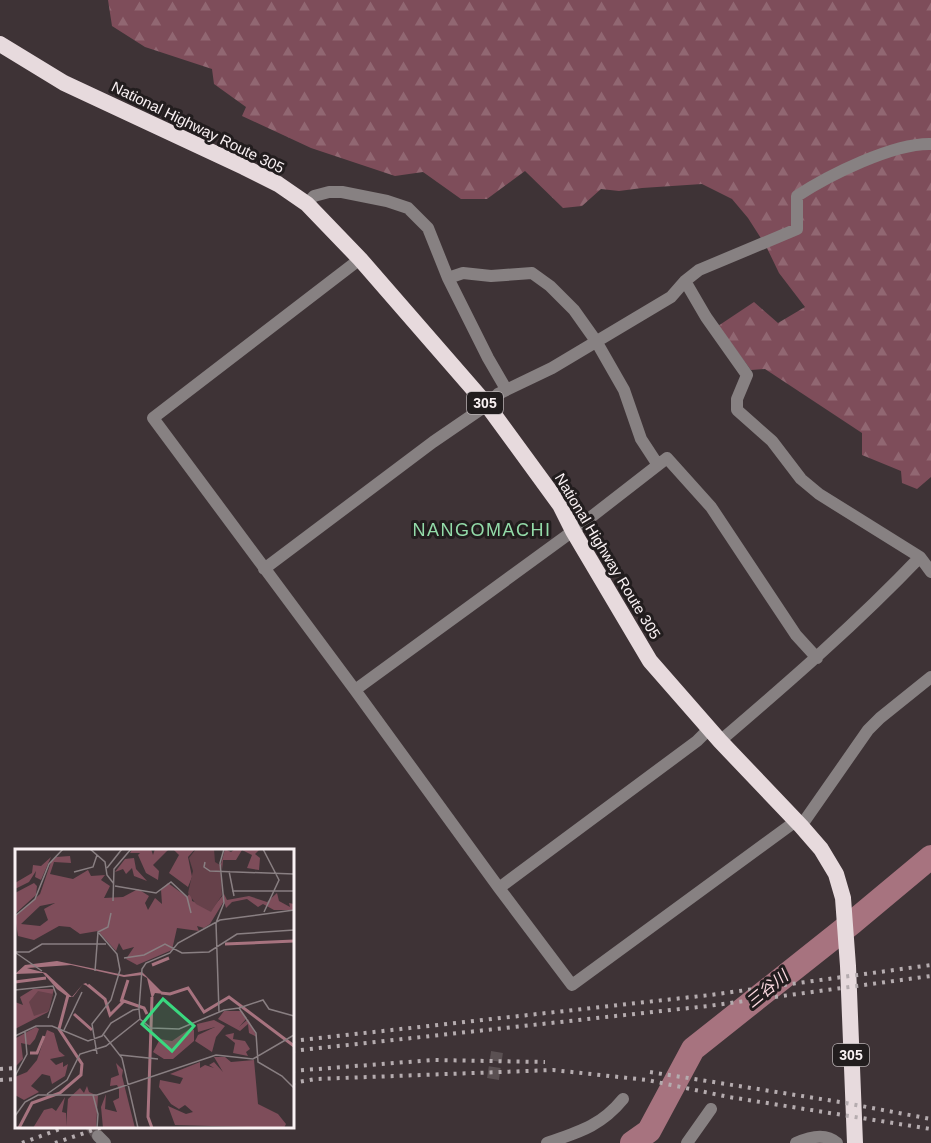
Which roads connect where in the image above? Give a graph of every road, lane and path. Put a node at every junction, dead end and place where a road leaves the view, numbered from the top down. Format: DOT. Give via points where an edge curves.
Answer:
graph roads {
  1 [pos="0,44"];
  2 [pos="931,144"];
  3 [pos="307,204"];
  4 [pos="360,259"];
  5 [pos="448,278"];
  6 [pos="685,280"];
  7 [pos="596,341"];
  8 [pos="506,389"];
  9 [pos="487,405"];
  10 [pos="658,465"];
  11 [pos="573,531"];
  12 [pos="920,557"];
  13 [pos="264,569"];
  14 [pos="931,572"];
  15 [pos="817,658"];
  16 [pos="931,677"];
  17 [pos="355,690"];
  18 [pos="715,735"];
  19 [pos="799,823"];
  20 [pos="499,888"];
  21 [pos="623,1099"];
  22 [pos="711,1109"];
  23 [pos="547,1143"];
  24 [pos="687,1143"];
  25 [pos="796,1143"];
  26 [pos="837,1143"];
  27 [pos="855,1143"];
  1 -- 3 [label="highway, National Highway Route 305 / 305" via="64,83 244,167"];
  2 -- 6 [label="street" via="915,144 886,154 816,184 797,196 797,229 699,270"];
  3 -- 4 [label="highway, National Highway Route 305 / 305"];
  3 -- 5 [label="street" via="314,196 342,192 408,207 428,228"];
  4 -- 9 [label="highway, National Highway Route 305 / 305"];
  4 -- 13 [label="street" via="153,418"];
  5 -- 7 [label="street" via="463,273 532,273 574,310"];
  5 -- 8 [label="street"];
  6 -- 7 [label="street" via="671,297"];
  6 -- 12 [label="street" via="747,375 737,399 737,410 819,494"];
  7 -- 8 [label="street" via="552,368"];
  7 -- 10 [label="street" via="624,390 641,439"];
  8 -- 9 [label="street"];
  9 -- 11 [label="highway, National Highway Route 305 / 305" via="560,505"];
  9 -- 13 [label="street"];
  10 -- 11 [label="street"];
  10 -- 15 [label="street" via="667,458 711,507 796,635"];
  11 -- 17 [label="street"];
  11 -- 18 [label="highway, National Highway Route 305 / 305" via="650,661"];
  12 -- 14 [label="street"];
  12 -- 15 [label="street"];
  13 -- 17 [label="street"];
  15 -- 18 [label="street"];
  16 -- 19 [label="street" via="868,730"];
  17 -- 20 [label="street"];
  18 -- 19 [label="highway, National Highway Route 305 / 305"];
  18 -- 20 [label="street" via="689,747"];
  19 -- 20 [label="street" via="572,985"];
  19 -- 27 [label="highway, National Highway Route 305 / 305" via="836,874 843,898"];
  21 -- 23 [label="street" via="600,1122"];
  22 -- 24 [label="street"];
  25 -- 26 [label="street" via="820,1136"];
}
